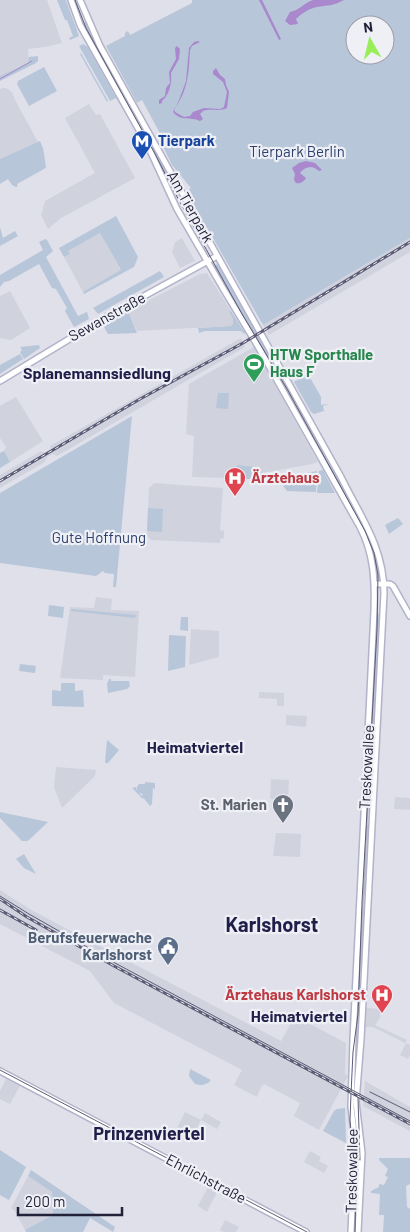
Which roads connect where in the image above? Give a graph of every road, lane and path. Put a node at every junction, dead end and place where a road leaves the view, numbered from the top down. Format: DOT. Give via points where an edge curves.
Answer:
graph roads {
  1 [pos="71,0"];
  2 [pos="80,0"];
  3 [pos="217,256"];
  4 [pos="207,262"];
  5 [pos="250,332"];
  6 [pos="260,333"];
  7 [pos="0,381"];
  8 [pos="375,584"];
  9 [pos="384,584"];
  10 [pos="410,616"];
  11 [pos="0,1071"];
  12 [pos="306,1232"];
  13 [pos="350,1232"];
  14 [pos="358,1232"];
  1 -- 4 [label="main road, Am Tierpark" via="80,25 148,146"];
  2 -- 3 [label="main road, Am Tierpark" via="100,46"];
  3 -- 4 [label="main road, Sewanstraße"];
  3 -- 6 [label="main road, Am Tierpark"];
  4 -- 5 [label="main road, Am Tierpark"];
  4 -- 7 [label="main road, Sewanstraße" via="86,328"];
  5 -- 8 [label="main road, Treskowallee" via="366,538"];
  6 -- 9 [label="main road, Treskowallee" via="371,532"];
  8 -- 9 [label="main road"];
  8 -- 13 [label="main road, Treskowallee" via="353,1039 351,1107 355,1145"];
  9 -- 10 [label="main road" via="393,586"];
  9 -- 14 [label="main road, Treskowallee" via="356,1102 362,1153"];
  11 -- 12 [label="main road, Ehrlichstraße"];
}
